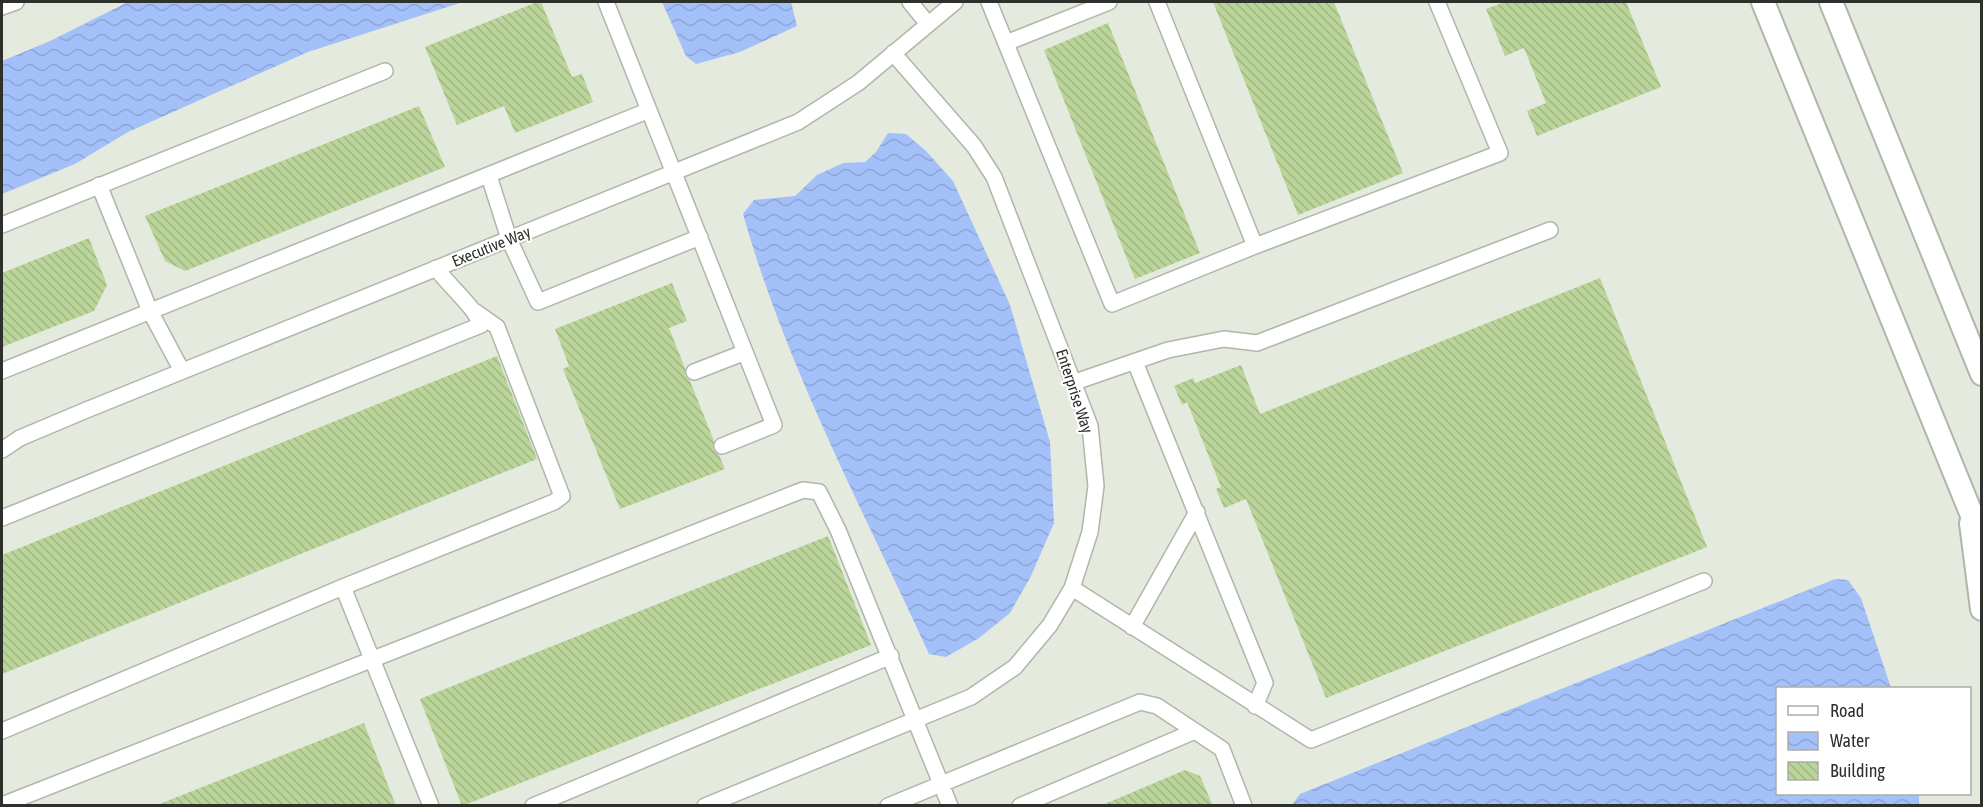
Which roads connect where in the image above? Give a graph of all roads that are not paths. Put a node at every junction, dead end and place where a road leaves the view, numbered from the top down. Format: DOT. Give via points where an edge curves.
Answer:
graph roads {
  1 [pos="16,2"];
  2 [pos="606,2"];
  3 [pos="910,2"];
  4 [pos="955,2"];
  5 [pos="989,2"];
  6 [pos="1109,2"];
  7 [pos="1157,2"];
  8 [pos="1437,2"];
  9 [pos="1763,2"];
  10 [pos="1831,2"];
  11 [pos="2,7"];
  12 [pos="928,24"];
  13 [pos="1006,43"];
  14 [pos="893,53"];
  15 [pos="385,71"];
  16 [pos="647,111"];
  17 [pos="675,172"];
  18 [pos="489,176"];
  19 [pos="99,185"];
  20 [pos="2,225"];
  21 [pos="1550,230"];
  22 [pos="700,237"];
  23 [pos="509,239"];
  24 [pos="1255,246"];
  25 [pos="436,268"];
  26 [pos="150,311"];
  27 [pos="476,312"];
  28 [pos="743,353"];
  29 [pos="1135,362"];
  30 [pos="2,371"];
  31 [pos="182,371"];
  32 [pos="694,372"];
  33 [pos="1982,374"];
  34 [pos="1075,382"];
  35 [pos="722,446"];
  36 [pos="2,450"];
  37 [pos="1197,512"];
  38 [pos="1970,512"];
  39 [pos="2,518"];
  40 [pos="1982,540"];
  41 [pos="1704,581"];
  42 [pos="343,587"];
  43 [pos="1072,588"];
  44 [pos="1982,609"];
  45 [pos="1132,627"];
  46 [pos="891,656"];
  47 [pos="373,662"];
  48 [pos="1255,706"];
  49 [pos="916,720"];
  50 [pos="2,731"];
  51 [pos="1195,731"];
  52 [pos="942,784"];
  53 [pos="2,805"];
  54 [pos="431,806"];
  55 [pos="533,806"];
  56 [pos="705,806"];
  57 [pos="888,806"];
  58 [pos="950,806"];
  59 [pos="1020,806"];
  60 [pos="1244,806"];
  1 -- 11 [label="street"];
  2 -- 16 [label="street"];
  3 -- 12 [label="street"];
  4 -- 12 [label="street, Executive Way"];
  5 -- 13 [label="street"];
  6 -- 13 [label="street"];
  7 -- 24 [label="street"];
  8 -- 24 [label="street" via="1500,153"];
  9 -- 38 [label="highway"];
  10 -- 33 [label="highway"];
  12 -- 14 [label="street, Executive Way"];
  13 -- 24 [label="street" via="1112,304"];
  14 -- 17 [label="street, Executive Way" via="858,83 798,122"];
  14 -- 34 [label="street, Enterprise Way" via="974,146 994,177"];
  15 -- 19 [label="street"];
  16 -- 17 [label="street"];
  16 -- 18 [label="street"];
  17 -- 22 [label="street"];
  17 -- 23 [label="street, Executive Way"];
  18 -- 23 [label="street"];
  18 -- 26 [label="street"];
  19 -- 20 [label="street"];
  19 -- 26 [label="street"];
  21 -- 29 [label="street" via="1257,343 1224,339 1168,350"];
  22 -- 23 [label="street" via="538,302"];
  22 -- 28 [label="street"];
  23 -- 25 [label="street, Executive Way"];
  25 -- 27 [label="street"];
  25 -- 31 [label="street, Executive Way"];
  26 -- 30 [label="street"];
  26 -- 31 [label="street"];
  27 -- 39 [label="street" via="481,325"];
  27 -- 42 [label="street" via="497,327 562,496"];
  28 -- 32 [label="street"];
  28 -- 35 [label="street" via="774,425"];
  29 -- 34 [label="street"];
  29 -- 37 [label="street"];
  31 -- 36 [label="street, Executive Way" via="20,438"];
  34 -- 43 [label="street, Enterprise Way" via="1090,426 1096,486 1090,532"];
  37 -- 45 [label="street"];
  37 -- 48 [label="street" via="1266,683"];
  38 -- 40 [label="highway"];
  38 -- 44 [label="highway"];
  41 -- 48 [label="street" via="1311,740"];
  42 -- 47 [label="street"];
  42 -- 50 [label="street"];
  43 -- 45 [label="street"];
  43 -- 49 [label="street, Enterprise Way" via="1050,625 1014,667 971,697"];
  45 -- 48 [label="street"];
  46 -- 47 [label="street" via="819,492 803,490"];
  46 -- 49 [label="street"];
  46 -- 55 [label="street"];
  47 -- 53 [label="street"];
  47 -- 54 [label="street"];
  49 -- 52 [label="street"];
  49 -- 56 [label="street, Enterprise Way"];
  51 -- 52 [label="street" via="1157,706 1140,702"];
  51 -- 59 [label="street"];
  51 -- 60 [label="street" via="1222,749"];
  52 -- 57 [label="street"];
  52 -- 58 [label="street"];
}
